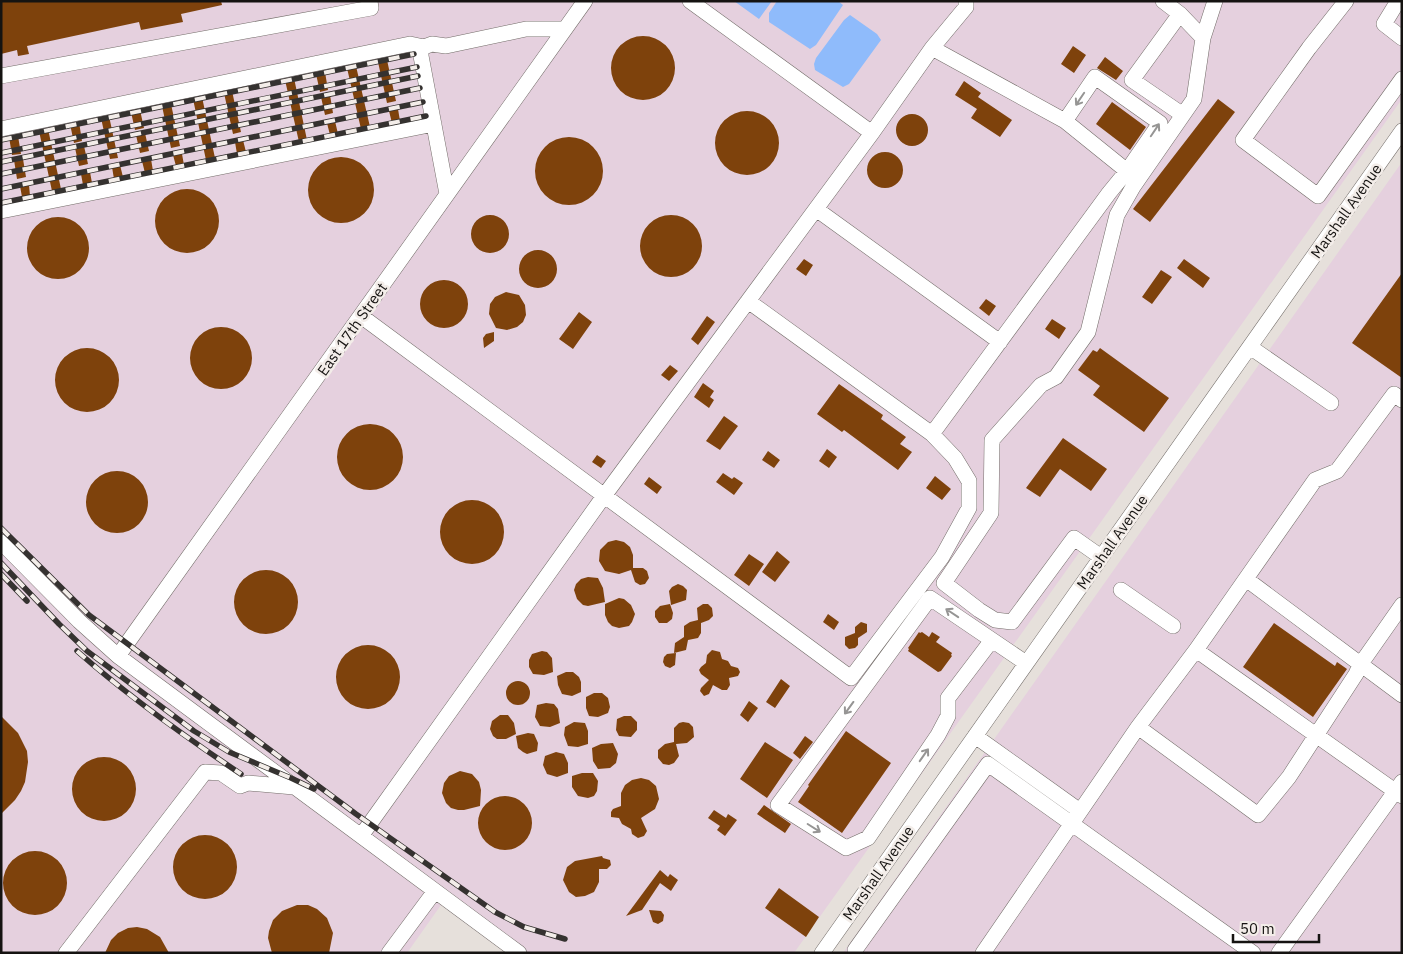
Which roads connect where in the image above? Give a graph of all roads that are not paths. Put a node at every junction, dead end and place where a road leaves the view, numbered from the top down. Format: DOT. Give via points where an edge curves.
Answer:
graph roads {
  1 [pos="370,1"];
  2 [pos="584,1"];
  3 [pos="690,1"];
  4 [pos="966,1"];
  5 [pos="1163,1"];
  6 [pos="1214,1"];
  7 [pos="1346,1"];
  8 [pos="1400,2"];
  9 [pos="1180,14"];
  10 [pos="565,29"];
  11 [pos="1203,38"];
  12 [pos="1402,38"];
  13 [pos="424,47"];
  14 [pos="932,48"];
  15 [pos="1,76"];
  16 [pos="1402,79"];
  17 [pos="1183,115"];
  18 [pos="1065,121"];
  19 [pos="434,124"];
  20 [pos="1,129"];
  21 [pos="1402,131"];
  22 [pos="872,133"];
  23 [pos="1127,171"];
  24 [pos="447,194"];
  25 [pos="816,209"];
  26 [pos="1,211"];
  27 [pos="748,301"];
  28 [pos="361,316"];
  29 [pos="1000,342"];
  30 [pos="1250,347"];
  31 [pos="1402,400"];
  32 [pos="1331,402"];
  33 [pos="932,434"];
  34 [pos="604,496"];
  35 [pos="1,542"];
  36 [pos="1101,557"];
  37 [pos="1246,579"];
  38 [pos="944,583"];
  39 [pos="1121,590"];
  40 [pos="930,598"];
  41 [pos="1402,605"];
  42 [pos="1173,626"];
  43 [pos="992,640"];
  44 [pos="1196,650"];
  45 [pos="118,656"];
  46 [pos="1026,663"];
  47 [pos="1360,665"];
  48 [pos="1402,695"];
  49 [pos="1138,727"];
  50 [pos="1316,735"];
  51 [pos="975,736"];
  52 [pos="294,787"];
  53 [pos="1400,790"];
  54 [pos="1076,817"];
  55 [pos="361,836"];
  56 [pos="435,891"];
  57 [pos="66,953"];
  58 [pos="389,953"];
  59 [pos="519,953"];
  60 [pos="822,953"];
  61 [pos="855,953"];
  62 [pos="983,953"];
  63 [pos="1254,953"];
  64 [pos="1279,953"];
  1 -- 15 [label="street" via="371,8"];
  2 -- 10 [label="street, East 17th Street"];
  3 -- 22 [label="street"];
  4 -- 14 [label="street" via="966,7"];
  5 -- 9 [label="street"];
  6 -- 11 [label="street"];
  7 -- 16 [label="street" via="1243,140 1318,196"];
  8 -- 12 [label="street" via="1384,24"];
  9 -- 11 [label="street"];
  9 -- 17 [label="street" via="1132,80"];
  10 -- 13 [label="street" via="526,29 446,46 432,44"];
  10 -- 24 [label="street, East 17th Street"];
  11 -- 17 [label="street" via="1194,99"];
  13 -- 19 [label="street" via="421,56"];
  13 -- 20 [label="street" via="410,44"];
  14 -- 18 [label="street"];
  14 -- 22 [label="street"];
  17 -- 38 [label="street" via="1117,215 1088,332 1056,377 1040,385 992,440 991,514"];
  18 -- 23 [label="street"];
  23 -- 18 [label="street, one-way" via="1160,123 1095,77"];
  19 -- 24 [label="street"];
  19 -- 26 [label="street"];
  21 -- 30 [label="street, Marshall Avenue"];
  22 -- 25 [label="street"];
  23 -- 29 [label="street"];
  24 -- 28 [label="street, East 17th Street"];
  25 -- 27 [label="street"];
  25 -- 29 [label="street"];
  27 -- 33 [label="street"];
  27 -- 34 [label="street"];
  28 -- 34 [label="street"];
  28 -- 45 [label="street, East 17th Street"];
  29 -- 33 [label="street"];
  30 -- 32 [label="street"];
  30 -- 36 [label="street, Marshall Avenue"];
  31 -- 37 [label="street" via="1394,394 1337,471 1315,480"];
  33 -- 34 [label="street" via="955,458 969,481 969,508 942,557 851,678"];
  34 -- 55 [label="street"];
  35 -- 45 [label="street"];
  36 -- 38 [label="street" via="1074,538 1012,622 995,620"];
  36 -- 46 [label="street, Marshall Avenue"];
  37 -- 44 [label="street"];
  37 -- 47 [label="street"];
  38 -- 40 [label="street"];
  39 -- 42 [label="street"];
  43 -- 40 [label="street, one-way"];
  40 -- 43 [label="street, one-way" via="778,805 846,848 868,838 938,734 948,716 948,698"];
  41 -- 47 [label="street"];
  43 -- 46 [label="street"];
  44 -- 49 [label="street"];
  44 -- 50 [label="street"];
  45 -- 52 [label="street"];
  46 -- 51 [label="street, Marshall Avenue"];
  47 -- 48 [label="street"];
  47 -- 50 [label="street"];
  49 -- 50 [label="street" via="1258,815"];
  49 -- 54 [label="street"];
  50 -- 53 [label="street"];
  51 -- 54 [label="street"];
  51 -- 60 [label="street, Marshall Avenue"];
  52 -- 55 [label="street"];
  52 -- 57 [label="street" via="248,783 240,786 221,773 205,772"];
  53 -- 64 [label="street"];
  54 -- 61 [label="street" via="988,764"];
  54 -- 62 [label="street"];
  54 -- 63 [label="street"];
  55 -- 56 [label="street"];
  56 -- 58 [label="street"];
  56 -- 59 [label="street"];
}
